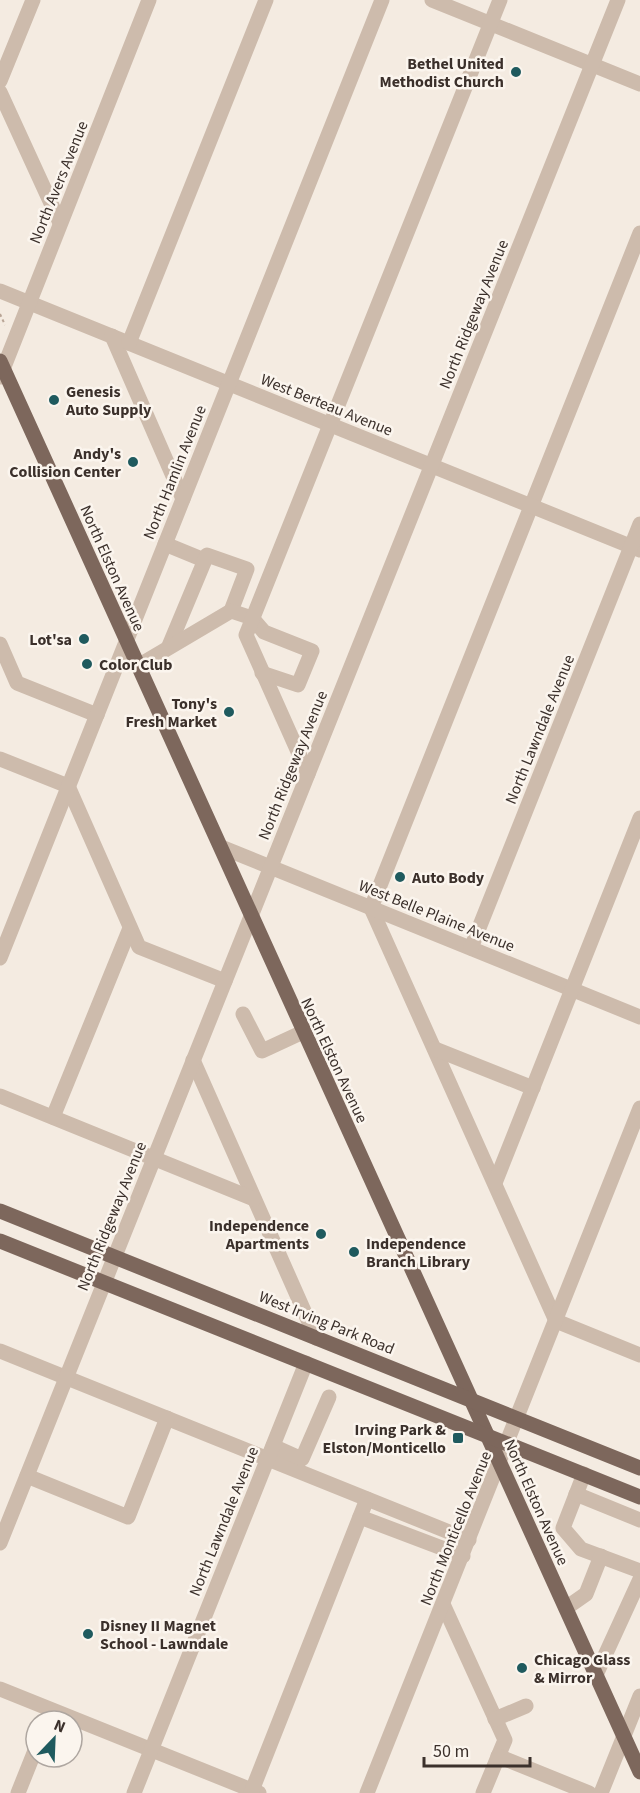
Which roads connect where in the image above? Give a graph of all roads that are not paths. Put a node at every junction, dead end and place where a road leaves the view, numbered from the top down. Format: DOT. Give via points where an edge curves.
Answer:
graph roads {
  1 [pos="33,0"];
  2 [pos="149,0"];
  3 [pos="266,0"];
  4 [pos="382,0"];
  5 [pos="432,0"];
  6 [pos="500,0"];
  7 [pos="618,0"];
  8 [pos="491,24"];
  9 [pos="592,64"];
  10 [pos="0,81"];
  11 [pos="640,84"];
  12 [pos="0,92"];
  13 [pos="60,224"];
  14 [pos="640,233"];
  15 [pos="0,291"];
  16 [pos="29,303"];
  17 [pos="112,336"];
  18 [pos="129,344"];
  19 [pos="1,369"];
  20 [pos="229,384"];
  21 [pos="330,425"];
  22 [pos="431,466"];
  23 [pos="183,499"];
  24 [pos="531,506"];
  25 [pos="640,524"];
  26 [pos="165,544"];
  27 [pos="635,548"];
  28 [pos="204,560"];
  29 [pos="231,611"];
  30 [pos="252,618"];
  31 [pos="127,640"];
  32 [pos="169,646"];
  33 [pos="2,656"];
  34 [pos="138,666"];
  35 [pos="262,673"];
  36 [pos="97,715"];
  37 [pos="0,759"];
  38 [pos="308,774"];
  39 [pos="69,786"];
  40 [pos="640,818"];
  41 [pos="220,847"];
  42 [pos="270,867"];
  43 [pos="372,908"];
  44 [pos="251,917"];
  45 [pos="130,928"];
  46 [pos="471,948"];
  47 [pos="0,958"];
  48 [pos="225,981"];
  49 [pos="572,989"];
  50 [pos="243,1014"];
  51 [pos="640,1017"];
  52 [pos="303,1032"];
  53 [pos="435,1049"];
  54 [pos="193,1060"];
  55 [pos="533,1088"];
  56 [pos="0,1096"];
  57 [pos="640,1108"];
  58 [pos="53,1117"];
  59 [pos="154,1158"];
  60 [pos="495,1183"];
  61 [pos="254,1199"];
  62 [pos="0,1211"];
  63 [pos="0,1241"];
  64 [pos="114,1257"];
  65 [pos="104,1282"];
  66 [pos="556,1321"];
  67 [pos="316,1338"];
  68 [pos="0,1351"];
  69 [pos="640,1355"];
  70 [pos="306,1363"];
  71 [pos="66,1378"];
  72 [pos="329,1397"];
  73 [pos="470,1399"];
  74 [pos="167,1418"];
  75 [pos="518,1419"];
  76 [pos="488,1436"];
  77 [pos="508,1444"];
  78 [pos="270,1453"];
  79 [pos="500,1464"];
  80 [pos="640,1468"];
  81 [pos="584,1474"];
  82 [pos="27,1476"];
  83 [pos="576,1494"];
  84 [pos="640,1497"];
  85 [pos="367,1499"];
  86 [pos="360,1517"];
  87 [pos="640,1520"];
  88 [pos="469,1540"];
  89 [pos="0,1543"];
  90 [pos="463,1556"];
  91 [pos="601,1556"];
  92 [pos="640,1571"];
  93 [pos="640,1579"];
  94 [pos="443,1604"];
  95 [pos="566,1608"];
  96 [pos="596,1675"];
  97 [pos="0,1689"];
  98 [pos="640,1696"];
  99 [pos="526,1706"];
  100 [pos="38,1709"];
  101 [pos="495,1719"];
  102 [pos="84,1727"];
  103 [pos="624,1737"];
  104 [pos="151,1750"];
  105 [pos="498,1756"];
  106 [pos="28,1769"];
  107 [pos="640,1772"];
  108 [pos="254,1792"];
  109 [pos="18,1793"];
  110 [pos="134,1793"];
  111 [pos="368,1793"];
  112 [pos="483,1793"];
  113 [pos="589,1793"];
  114 [pos="601,1793"];
  1 -- 10 [label="street"];
  2 -- 13 [label="street, North Avers Avenue"];
  3 -- 18 [label="street"];
  4 -- 20 [label="street, North Hamlin Avenue"];
  5 -- 8 [label="street"];
  6 -- 8 [label="street"];
  7 -- 9 [label="street, North Ridgeway Avenue"];
  8 -- 9 [label="street"];
  8 -- 21 [label="street"];
  9 -- 11 [label="street"];
  9 -- 22 [label="street, North Ridgeway Avenue"];
  12 -- 13 [label="street"];
  13 -- 16 [label="street, North Avers Avenue"];
  14 -- 24 [label="street"];
  15 -- 16 [label="street, West Berteau Avenue"];
  16 -- 17 [label="street, West Berteau Avenue"];
  16 -- 19 [label="street, North Avers Avenue"];
  17 -- 18 [label="street, West Berteau Avenue"];
  17 -- 23 [label="street"];
  18 -- 20 [label="street, West Berteau Avenue"];
  19 -- 31 [label="main road, North Elston Avenue"];
  20 -- 21 [label="street, West Berteau Avenue"];
  20 -- 23 [label="street, North Hamlin Avenue"];
  21 -- 22 [label="street, West Berteau Avenue"];
  21 -- 30 [label="street"];
  22 -- 24 [label="street, West Berteau Avenue"];
  22 -- 38 [label="street, North Ridgeway Avenue"];
  23 -- 26 [label="street, North Hamlin Avenue"];
  24 -- 27 [label="street, West Berteau Avenue"];
  24 -- 43 [label="street"];
  25 -- 27 [label="street, North Lawndale Avenue"];
  26 -- 28 [label="street"];
  26 -- 31 [label="street, North Hamlin Avenue"];
  27 -- 46 [label="street, North Lawndale Avenue"];
  28 -- 29 [label="street" via="207,555 247,569"];
  28 -- 32 [label="street"];
  29 -- 30 [label="street"];
  29 -- 32 [label="street"];
  30 -- 35 [label="street" via="246,635"];
  30 -- 35 [label="street" via="264,632 312,651 298,685"];
  31 -- 34 [label="main road, North Elston Avenue"];
  31 -- 36 [label="street, North Hamlin Avenue"];
  32 -- 34 [label="street"];
  33 -- 36 [label="street" via="18,683"];
  34 -- 41 [label="main road, North Elston Avenue"];
  35 -- 38 [label="street"];
  36 -- 39 [label="street, North Hamlin Avenue"];
  37 -- 39 [label="street"];
  38 -- 42 [label="street, North Ridgeway Avenue"];
  39 -- 45 [label="street"];
  39 -- 47 [label="street, North Hamlin Avenue"];
  40 -- 49 [label="street"];
  41 -- 42 [label="street, West Belle Plaine Avenue"];
  41 -- 44 [label="main road, North Elston Avenue"];
  42 -- 43 [label="street, West Belle Plaine Avenue"];
  42 -- 44 [label="street, North Ridgeway Avenue"];
  43 -- 46 [label="street, West Belle Plaine Avenue"];
  43 -- 53 [label="street"];
  44 -- 48 [label="street, North Ridgeway Avenue"];
  44 -- 52 [label="main road, North Elston Avenue"];
  45 -- 48 [label="street" via="139,947"];
  45 -- 58 [label="street"];
  46 -- 49 [label="street, West Belle Plaine Avenue"];
  48 -- 54 [label="street, North Ridgeway Avenue"];
  49 -- 51 [label="street, West Belle Plaine Avenue"];
  49 -- 55 [label="street"];
  50 -- 52 [label="street" via="262,1051"];
  52 -- 73 [label="main road, North Elston Avenue"];
  53 -- 55 [label="street"];
  53 -- 60 [label="street"];
  54 -- 59 [label="street, North Ridgeway Avenue"];
  54 -- 61 [label="street"];
  55 -- 60 [label="street"];
  56 -- 58 [label="street"];
  57 -- 66 [label="street, North Monticello Avenue"];
  58 -- 59 [label="street"];
  59 -- 61 [label="street"];
  59 -- 64 [label="street, North Ridgeway Avenue"];
  60 -- 66 [label="street"];
  61 -- 67 [label="street"];
  62 -- 64 [label="main road, West Irving Park Road"];
  63 -- 65 [label="main road"];
  64 -- 65 [label="street, North Ridgeway Avenue"];
  64 -- 67 [label="main road, West Irving Park Road"];
  65 -- 70 [label="main road"];
  65 -- 71 [label="street, North Ridgeway Avenue"];
  66 -- 69 [label="street"];
  66 -- 75 [label="street, North Monticello Avenue"];
  67 -- 73 [label="main road, West Irving Park Road"];
  68 -- 71 [label="street"];
  70 -- 76 [label="main road"];
  70 -- 78 [label="street, North Lawndale Avenue"];
  71 -- 74 [label="street"];
  71 -- 82 [label="street, North Ridgeway Avenue"];
  72 -- 78 [label="street" via="303,1459"];
  73 -- 75 [label="main road, West Irving Park Road"];
  73 -- 76 [label="main road, North Elston Avenue"];
  74 -- 78 [label="street"];
  74 -- 82 [label="street" via="128,1517"];
  75 -- 77 [label="street, North Monticello Avenue"];
  75 -- 80 [label="main road, West Irving Park Road"];
  76 -- 77 [label="main road"];
  76 -- 79 [label="main road, North Elston Avenue"];
  77 -- 79 [label="street, North Monticello Avenue"];
  77 -- 81 [label="main road"];
  78 -- 85 [label="street"];
  78 -- 104 [label="street, North Lawndale Avenue"];
  79 -- 88 [label="street, North Monticello Avenue"];
  79 -- 95 [label="main road, North Elston Avenue"];
  81 -- 83 [label="street"];
  81 -- 84 [label="main road"];
  82 -- 89 [label="street, North Ridgeway Avenue"];
  83 -- 87 [label="street"];
  83 -- 91 [label="street" via="563,1528 581,1549"];
  85 -- 86 [label="street"];
  85 -- 88 [label="street"];
  86 -- 90 [label="street"];
  86 -- 108 [label="street"];
  88 -- 90 [label="street, North Monticello Avenue"];
  90 -- 94 [label="street, North Monticello Avenue"];
  91 -- 92 [label="street"];
  91 -- 95 [label="street" via="586,1594"];
  93 -- 96 [label="street"];
  94 -- 101 [label="street"];
  94 -- 111 [label="street, North Monticello Avenue"];
  95 -- 96 [label="main road, North Elston Avenue"];
  96 -- 103 [label="main road, North Elston Avenue"];
  97 -- 100 [label="street"];
  98 -- 103 [label="street"];
  99 -- 101 [label="street"];
  101 -- 105 [label="street" via="505,1740"];
  102 -- 104 [label="street"];
  103 -- 107 [label="main road, North Elston Avenue"];
  103 -- 114 [label="street"];
  104 -- 108 [label="street"];
  104 -- 110 [label="street, North Lawndale Avenue"];
  105 -- 112 [label="street"];
  105 -- 113 [label="street"];
  106 -- 109 [label="street"];
}
